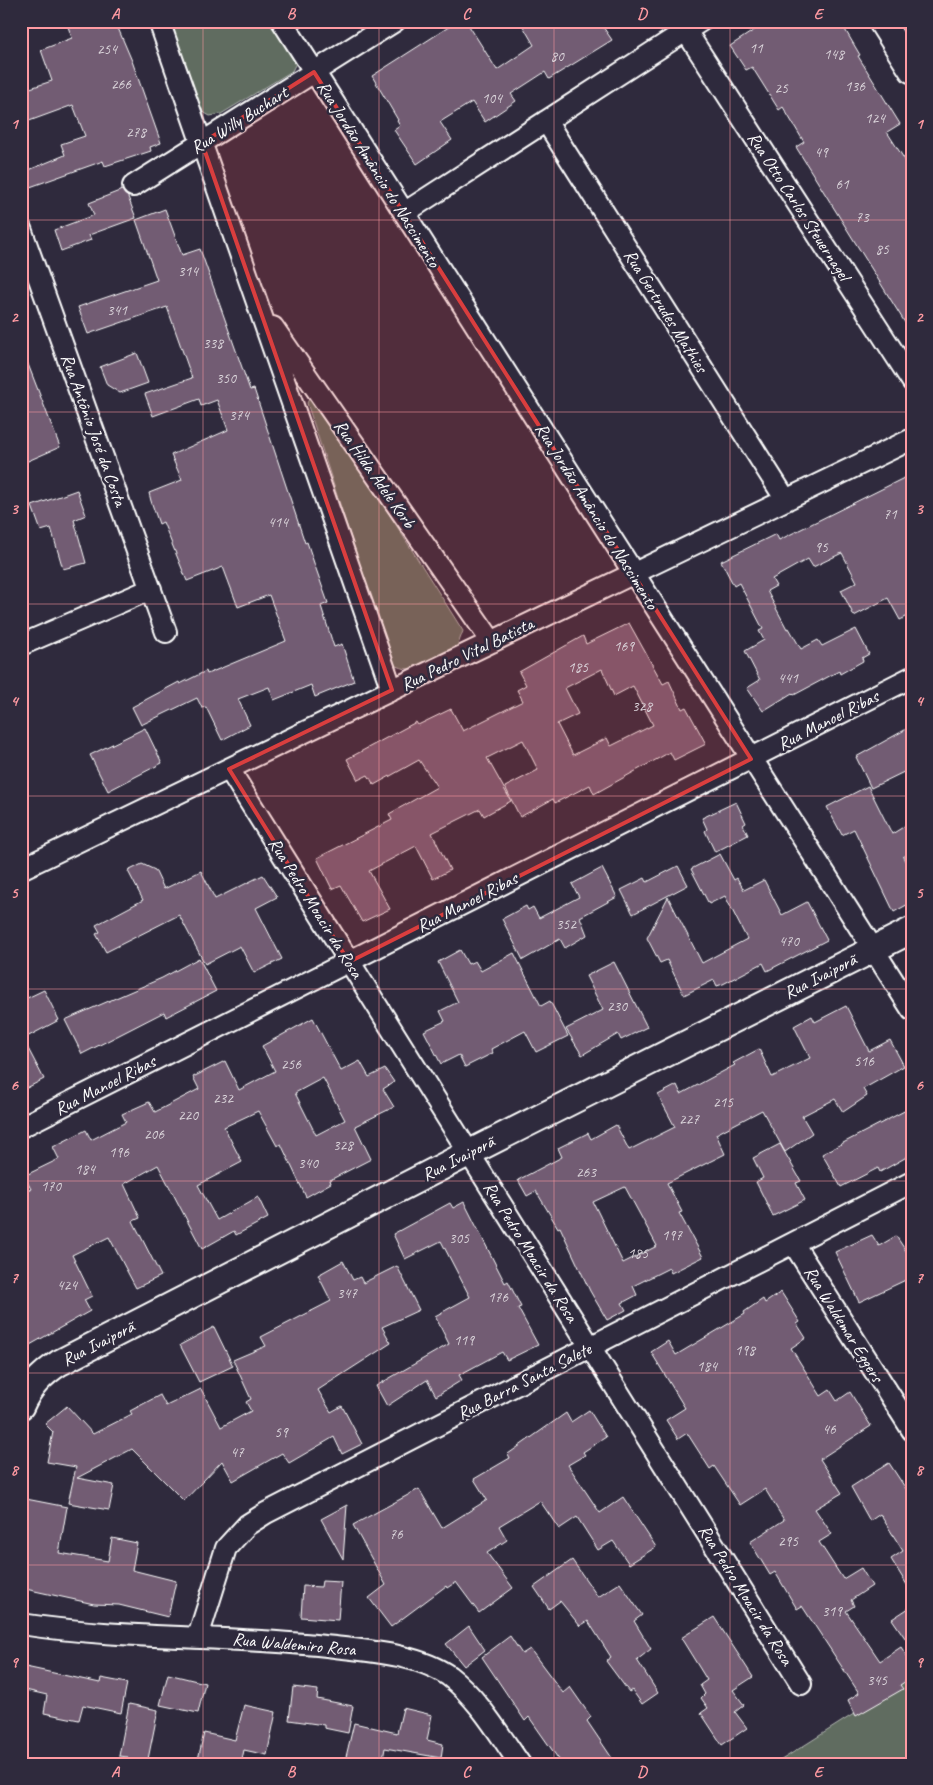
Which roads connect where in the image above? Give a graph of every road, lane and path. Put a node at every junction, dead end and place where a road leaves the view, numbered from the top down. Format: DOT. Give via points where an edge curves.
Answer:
graph roads {
  1 [pos="159,21"];
  2 [pos="282,21"];
  3 [pos="395,21"];
  4 [pos="881,21"];
  5 [pos="693,26"];
  6 [pos="912,70"];
  7 [pos="314,72"];
  8 [pos="546,122"];
  9 [pos="202,143"];
  10 [pos="133,186"];
  11 [pos="404,213"];
  12 [pos="22,234"];
  13 [pos="259,307"];
  14 [pos="912,381"];
  15 [pos="912,439"];
  16 [pos="786,500"];
  17 [pos="634,573"];
  18 [pos="151,589"];
  19 [pos="166,632"];
  20 [pos="492,642"];
  21 [pos="21,645"];
  22 [pos="912,678"];
  23 [pos="392,690"];
  24 [pos="751,759"];
  25 [pos="229,768"];
  26 [pos="21,869"];
  27 [pos="912,930"];
  28 [pos="873,950"];
  29 [pos="349,962"];
  30 [pos="912,1010"];
  31 [pos="21,1127"];
  32 [pos="469,1153"];
  33 [pos="912,1182"];
  34 [pos="793,1243"];
  35 [pos="591,1347"];
  36 [pos="21,1406"];
  37 [pos="912,1430"];
  38 [pos="21,1624"];
  39 [pos="198,1637"];
  40 [pos="801,1684"];
  41 [pos="520,1764"];
  1 -- 9 [label="street"];
  2 -- 7 [label="street, Rua Jordão Amâncio do Nascimento"];
  3 -- 7 [label="street, Rua Willy Buchart"];
  4 -- 6 [label="street"];
  5 -- 8 [label="street"];
  5 -- 14 [label="street, Rua Otto Carlos Steuernagel"];
  7 -- 9 [label="street, Rua Willy Buchart"];
  7 -- 11 [label="street, Rua Jordão Amâncio do Nascimento"];
  8 -- 11 [label="street"];
  8 -- 16 [label="street, Rua Gertrudes Mathies"];
  9 -- 10 [label="street, Rua Willy Buchart"];
  9 -- 13 [label="street"];
  11 -- 17 [label="street, Rua Jordão Amâncio do Nascimento"];
  12 -- 18 [label="street, Rua Antônio José da Costa"];
  13 -- 20 [label="street, Rua Hilda Adele Korb"];
  13 -- 23 [label="street"];
  15 -- 16 [label="street, Rua Pedro Vital Batista"];
  16 -- 17 [label="street, Rua Pedro Vital Batista"];
  17 -- 20 [label="street, Rua Pedro Vital Batista"];
  17 -- 24 [label="street, Rua Jordão Amâncio do Nascimento"];
  18 -- 19 [label="street, Rua Antônio José da Costa"];
  18 -- 21 [label="street"];
  20 -- 23 [label="street, Rua Pedro Vital Batista"];
  22 -- 24 [label="street, Rua Manoel Ribas"];
  23 -- 25 [label="street, Rua Pedro Vital Batista"];
  24 -- 28 [label="street, Rua Jordão Amâncio do Nascimento"];
  24 -- 29 [label="street, Rua Manoel Ribas"];
  25 -- 26 [label="street, Rua Pedro Vital Batista"];
  25 -- 29 [label="street, Rua Pedro Moacir da Rosa"];
  27 -- 28 [label="street, Rua Ivaiporã"];
  28 -- 30 [label="street, Rua Jordão Amâncio do Nascimento"];
  28 -- 32 [label="street, Rua Ivaiporã"];
  29 -- 31 [label="street, Rua Manoel Ribas"];
  29 -- 32 [label="street, Rua Pedro Moacir da Rosa"];
  32 -- 35 [label="street, Rua Pedro Moacir da Rosa"];
  32 -- 36 [label="street, Rua Ivaiporã" via="59,1363 36,1381"];
  33 -- 34 [label="street, Rua Barra Santa Salete"];
  34 -- 35 [label="street, Rua Barra Santa Salete"];
  34 -- 37 [label="street, Rua Waldemar Eggers"];
  35 -- 39 [label="street, Rua Barra Santa Salete" via="247,1525 226,1548"];
  35 -- 40 [label="street, Rua Pedro Moacir da Rosa"];
  38 -- 39 [label="street, Rua Waldemiro Rosa"];
  39 -- 41 [label="street, Rua Waldemiro Rosa" via="378,1652 424,1664 448,1675 467,1693"];
}
